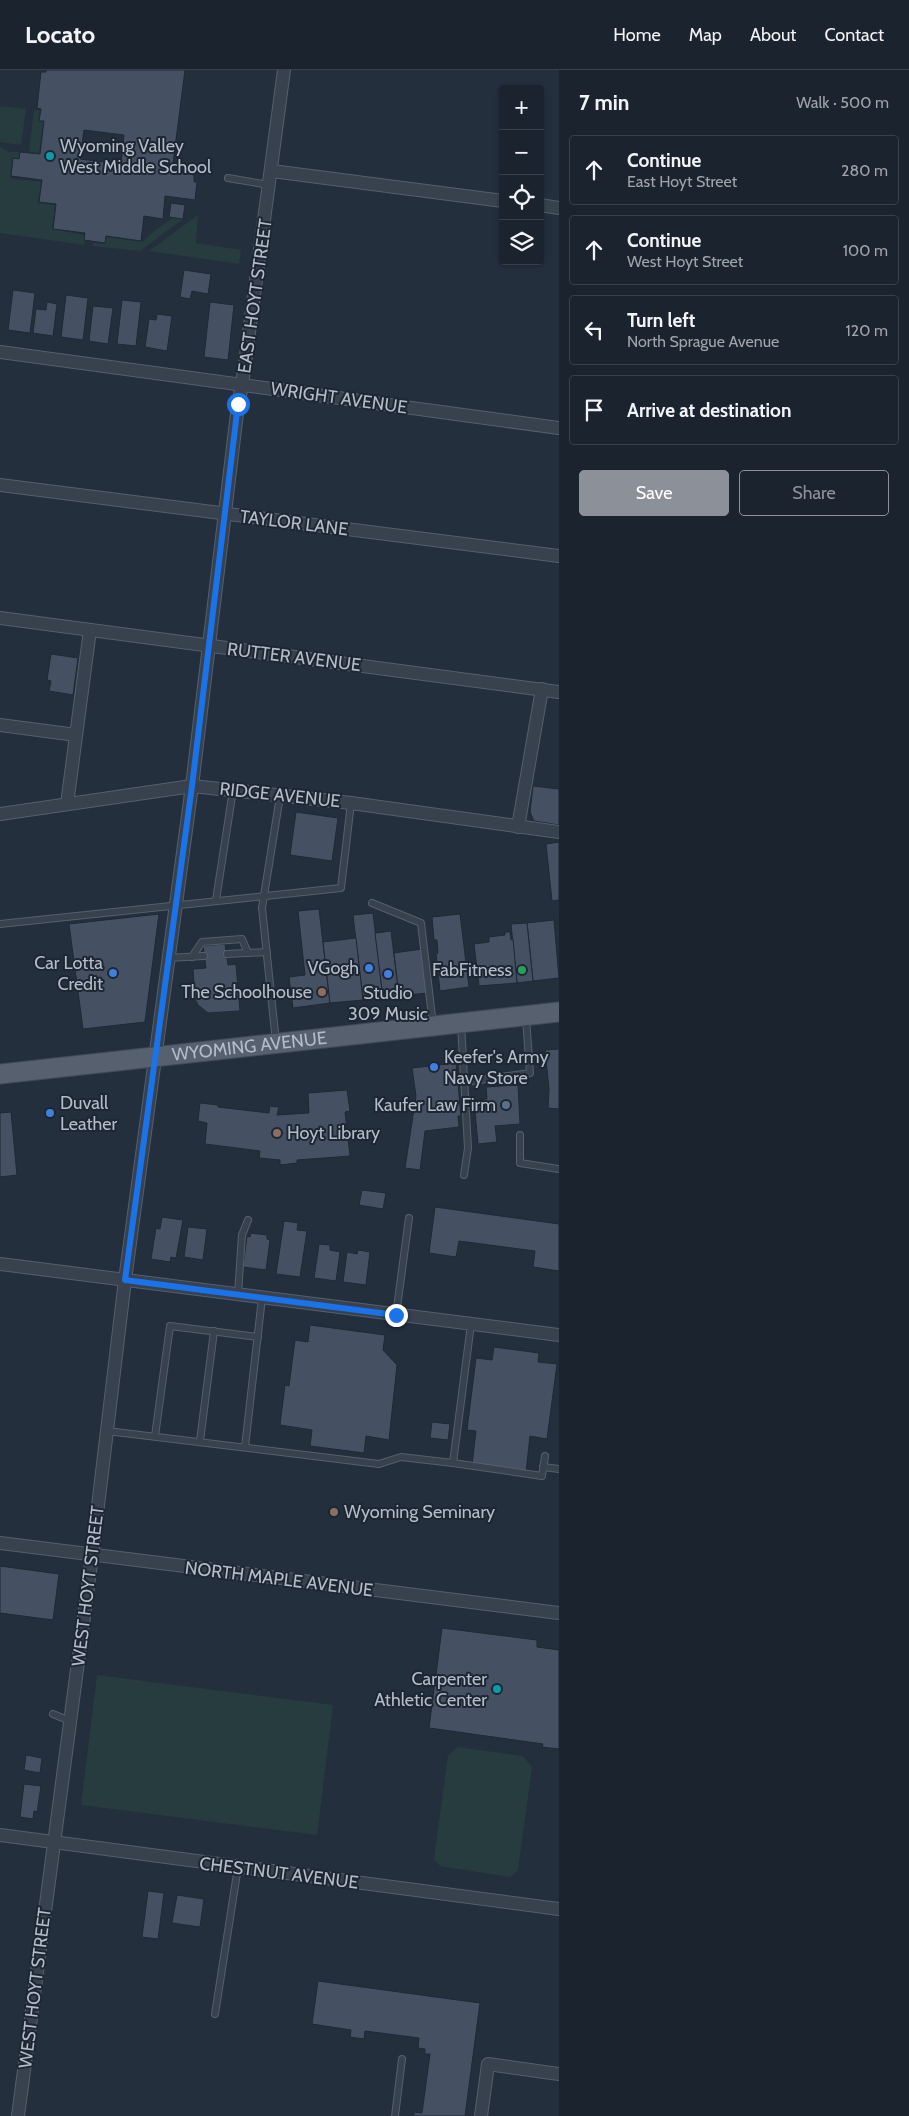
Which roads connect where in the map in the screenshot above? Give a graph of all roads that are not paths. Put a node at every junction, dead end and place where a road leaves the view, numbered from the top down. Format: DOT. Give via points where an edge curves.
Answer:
graph roads {
  1 [pos="284,70"];
  2 [pos="272,171"];
  3 [pos="228,178"];
  4 [pos="270,185"];
  5 [pos="499,200"];
  6 [pos="544,206"];
  7 [pos="559,208"];
  8 [pos="0,352"];
  9 [pos="242,385"];
  10 [pos="559,428"];
  11 [pos="0,485"];
  12 [pos="224,515"];
  13 [pos="559,556"];
  14 [pos="0,618"];
  15 [pos="90,630"];
  16 [pos="208,646"];
  17 [pos="542,689"];
  18 [pos="559,692"];
  19 [pos="0,725"];
  20 [pos="76,735"];
  21 [pos="192,786"];
  22 [pos="233,790"];
  23 [pos="280,796"];
  24 [pos="351,803"];
  25 [pos="67,804"];
  26 [pos="0,814"];
  27 [pos="518,827"];
  28 [pos="559,832"];
  29 [pos="266,895"];
  30 [pos="216,900"];
  31 [pos="372,903"];
  32 [pos="176,905"];
  33 [pos="0,924"];
  34 [pos="267,952"];
  35 [pos="248,953"];
  36 [pos="227,954"];
  37 [pos="204,956"];
  38 [pos="192,957"];
  39 [pos="168,958"];
  40 [pos="559,1012"];
  41 [pos="526,1016"];
  42 [pos="461,1023"];
  43 [pos="433,1026"];
  44 [pos="277,1044"];
  45 [pos="155,1057"];
  46 [pos="0,1074"];
  47 [pos="465,1082"];
  48 [pos="520,1135"];
  49 [pos="559,1169"];
  50 [pos="464,1175"];
  51 [pos="409,1218"];
  52 [pos="248,1220"];
  53 [pos="0,1264"];
  54 [pos="125,1280"];
  55 [pos="238,1294"];
  56 [pos="262,1298"];
  57 [pos="396,1315"];
  58 [pos="471,1324"];
  59 [pos="214,1331"];
  60 [pos="559,1335"];
  61 [pos="258,1337"];
  62 [pos="107,1431"];
  63 [pos="155,1436"];
  64 [pos="200,1441"];
  65 [pos="245,1447"];
  66 [pos="545,1456"];
  67 [pos="453,1463"];
  68 [pos="543,1467"];
  69 [pos="559,1469"];
  70 [pos="0,1543"];
  71 [pos="92,1556"];
  72 [pos="559,1613"];
  73 [pos="53,1714"];
  74 [pos="70,1721"];
  75 [pos="0,1835"];
  76 [pos="54,1844"];
  77 [pos="238,1867"];
  78 [pos="559,1909"];
  79 [pos="215,2014"];
  80 [pos="402,2059"];
  81 [pos="559,2074"];
  82 [pos="18,2116"];
  83 [pos="395,2116"];
  84 [pos="481,2116"];
  1 -- 2 [label="street, EAST HOYT STREET"];
  2 -- 4 [label="street, EAST HOYT STREET"];
  2 -- 5 [label="street"];
  3 -- 4 [label="lane"];
  4 -- 9 [label="street, EAST HOYT STREET"];
  6 -- 7 [label="street"];
  8 -- 9 [label="street, WRIGHT AVENUE"];
  9 -- 10 [label="street, WRIGHT AVENUE"];
  9 -- 12 [label="street, EAST HOYT STREET"];
  11 -- 12 [label="street, TAYLOR LANE"];
  12 -- 13 [label="street, TAYLOR LANE"];
  12 -- 16 [label="street, EAST HOYT STREET"];
  14 -- 15 [label="street, RUTTER AVENUE"];
  15 -- 16 [label="street, RUTTER AVENUE"];
  15 -- 20 [label="street"];
  16 -- 17 [label="street, RUTTER AVENUE"];
  16 -- 21 [label="street, EAST HOYT STREET"];
  17 -- 18 [label="street, RUTTER AVENUE"];
  17 -- 27 [label="street"];
  19 -- 20 [label="street"];
  20 -- 25 [label="street"];
  21 -- 22 [label="street, RIDGE AVENUE"];
  21 -- 25 [label="street, RIDGE AVENUE"];
  21 -- 32 [label="street, EAST HOYT STREET"];
  22 -- 23 [label="street, RIDGE AVENUE"];
  22 -- 30 [label="lane"];
  23 -- 24 [label="street, RIDGE AVENUE"];
  23 -- 29 [label="lane"];
  24 -- 27 [label="street, RIDGE AVENUE"];
  24 -- 29 [label="lane" via="342,888"];
  25 -- 26 [label="street, RIDGE AVENUE"];
  27 -- 28 [label="street, RIDGE AVENUE"];
  29 -- 30 [label="lane"];
  29 -- 34 [label="lane" via="262,908"];
  30 -- 32 [label="lane"];
  31 -- 43 [label="lane" via="421,923"];
  32 -- 33 [label="lane"];
  32 -- 39 [label="street, EAST HOYT STREET"];
  34 -- 35 [label="lane"];
  34 -- 44 [label="lane"];
  35 -- 36 [label="lane"];
  35 -- 38 [label="lane" via="242,939 202,942"];
  37 -- 38 [label="lane"];
  38 -- 39 [label="lane"];
  39 -- 45 [label="street, EAST HOYT STREET"];
  40 -- 41 [label="main road, WYOMING AVENUE"];
  41 -- 42 [label="main road, WYOMING AVENUE"];
  41 -- 47 [label="lane" via="530,1073"];
  42 -- 43 [label="main road, WYOMING AVENUE"];
  42 -- 47 [label="lane"];
  43 -- 44 [label="main road, WYOMING AVENUE"];
  44 -- 45 [label="main road, WYOMING AVENUE"];
  45 -- 46 [label="main road, WYOMING AVENUE"];
  45 -- 54 [label="street, WEST HOYT STREET"];
  47 -- 50 [label="lane" via="468,1148"];
  48 -- 49 [label="lane" via="520,1164"];
  51 -- 57 [label="lane"];
  52 -- 55 [label="lane" via="242,1235"];
  53 -- 54 [label="street"];
  54 -- 55 [label="street"];
  54 -- 62 [label="street, WEST HOYT STREET"];
  55 -- 56 [label="street"];
  56 -- 57 [label="street"];
  56 -- 61 [label="lane"];
  57 -- 58 [label="street"];
  58 -- 60 [label="street"];
  58 -- 67 [label="lane"];
  59 -- 61 [label="lane"];
  59 -- 63 [label="lane" via="170,1326"];
  59 -- 64 [label="lane"];
  61 -- 65 [label="lane"];
  62 -- 63 [label="lane"];
  62 -- 71 [label="street, WEST HOYT STREET"];
  63 -- 64 [label="lane"];
  64 -- 65 [label="lane"];
  65 -- 67 [label="lane" via="379,1464 401,1457"];
  66 -- 68 [label="lane"];
  67 -- 68 [label="lane" via="542,1476"];
  68 -- 69 [label="lane"];
  70 -- 71 [label="street, NORTH MAPLE AVENUE"];
  71 -- 72 [label="street, NORTH MAPLE AVENUE"];
  71 -- 74 [label="street, WEST HOYT STREET"];
  73 -- 74 [label="lane"];
  74 -- 76 [label="street, WEST HOYT STREET"];
  75 -- 76 [label="street, CHESTNUT AVENUE"];
  76 -- 77 [label="street, CHESTNUT AVENUE"];
  76 -- 82 [label="street, WEST HOYT STREET"];
  77 -- 78 [label="street, CHESTNUT AVENUE"];
  77 -- 79 [label="lane"];
  80 -- 83 [label="lane"];
  81 -- 84 [label="street" via="488,2064"];
}
